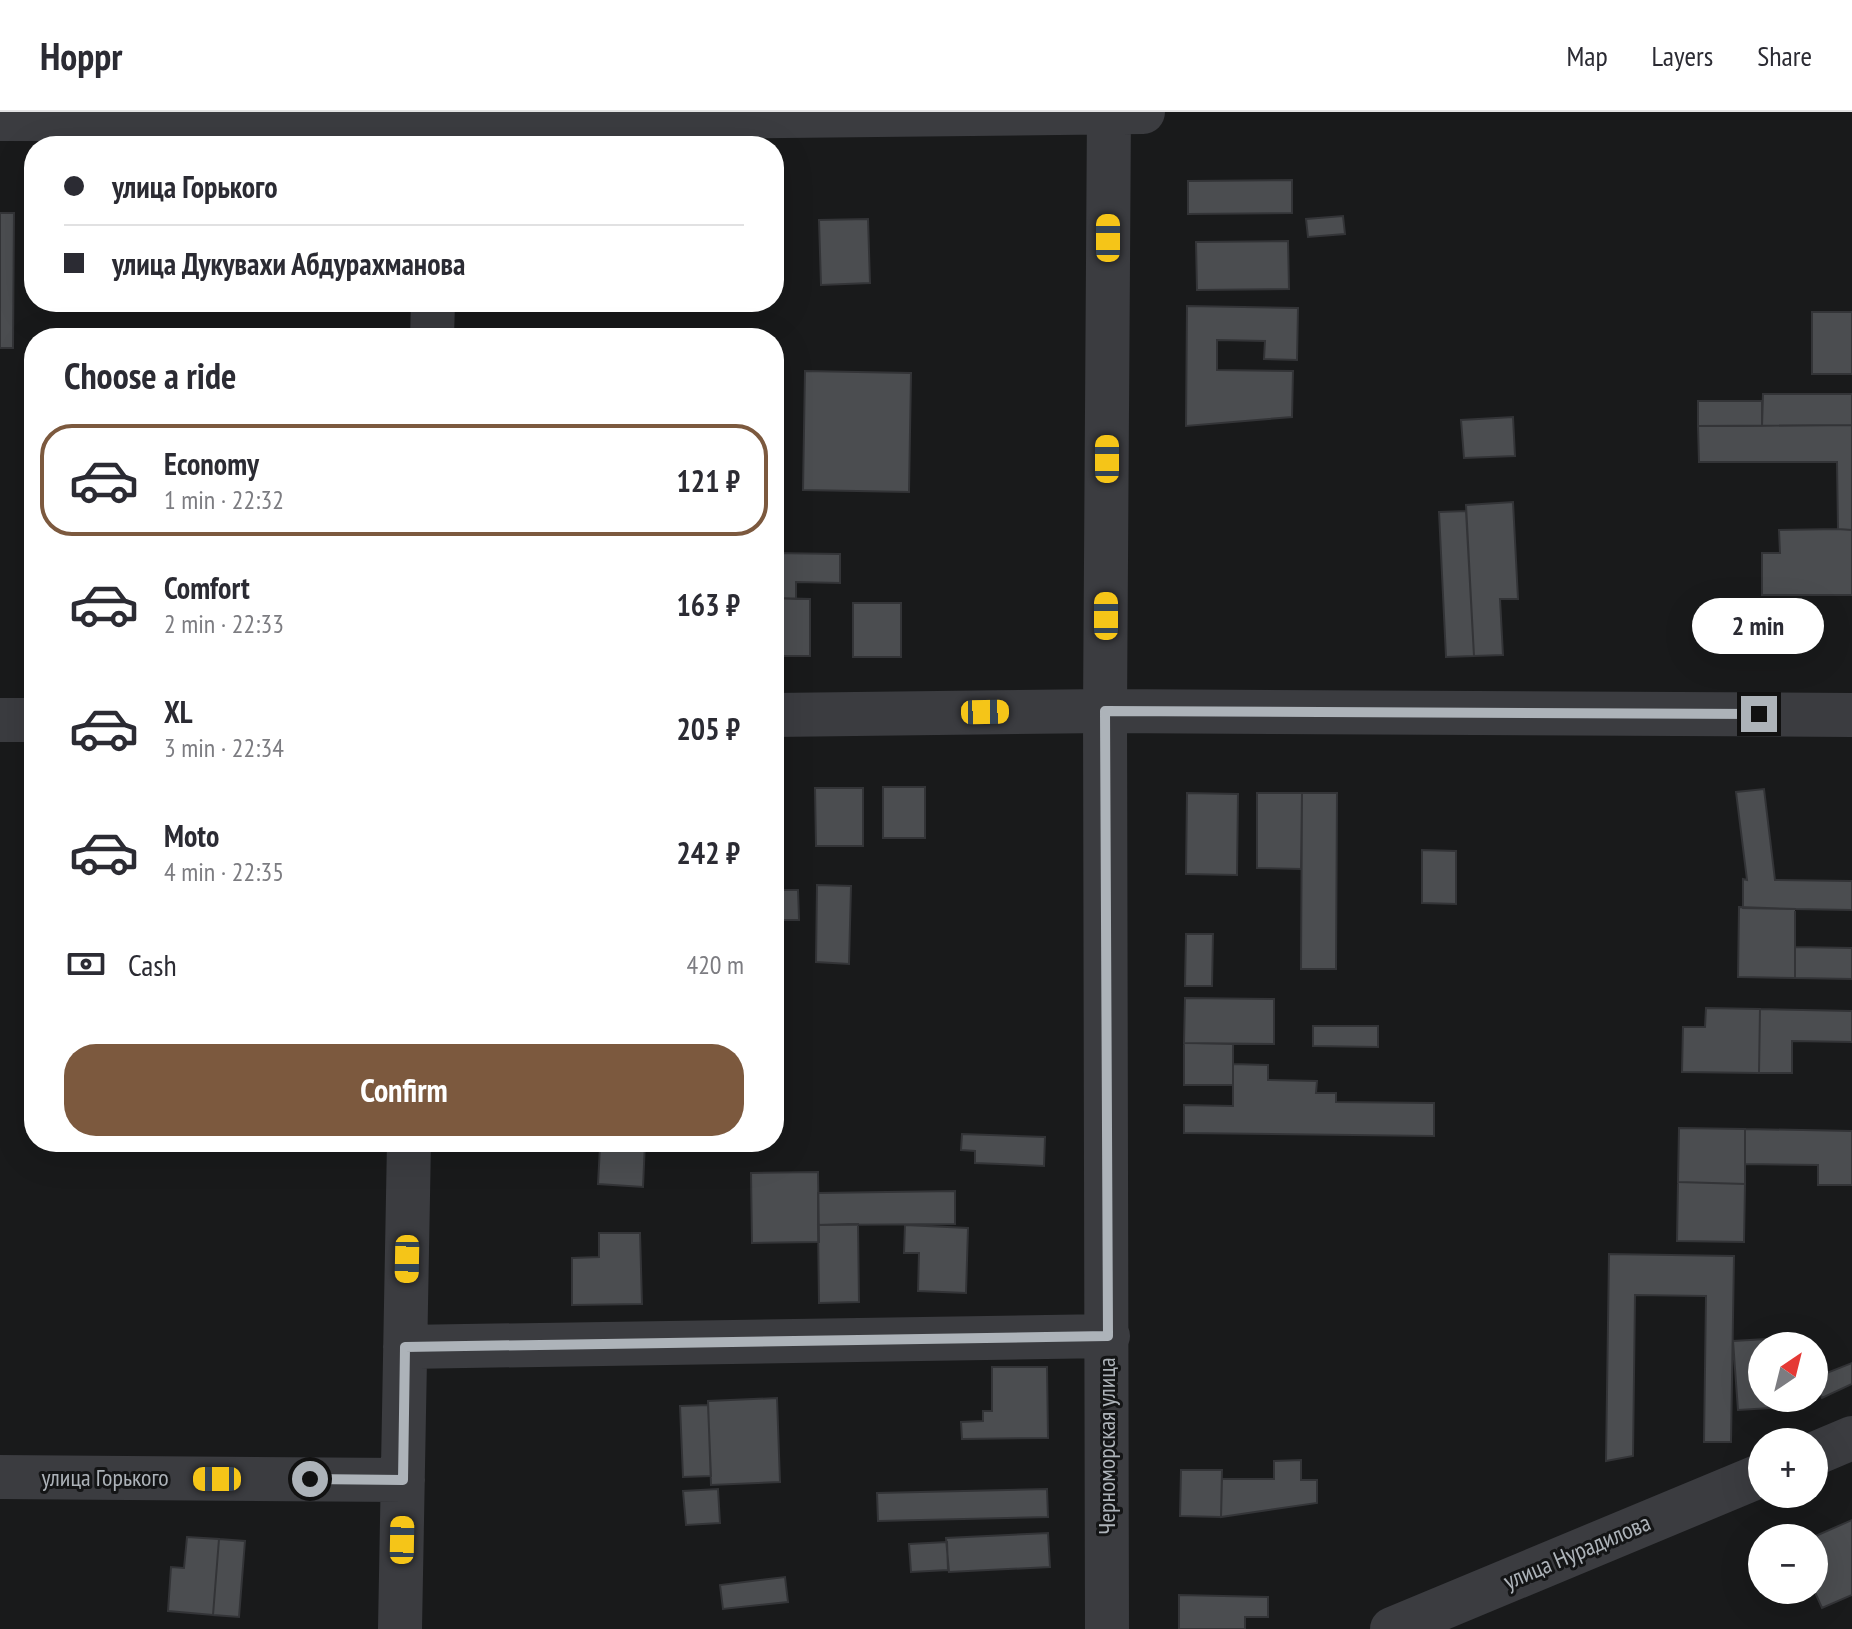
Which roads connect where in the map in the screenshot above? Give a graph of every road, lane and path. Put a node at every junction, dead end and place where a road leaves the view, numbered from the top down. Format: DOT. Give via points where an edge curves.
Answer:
graph roads {
  1 [pos="1109,112"];
  2 [pos="1143,112"];
  3 [pos="0,119"];
  4 [pos="440,126"];
  5 [pos="1105,711"];
  6 [pos="784,715"];
  7 [pos="1852,715"];
  8 [pos="0,720"];
  9 [pos="24,720"];
  10 [pos="409,1152"];
  11 [pos="1108,1336"];
  12 [pos="405,1347"];
  13 [pos="1852,1438"];
  14 [pos="1828,1448"];
  15 [pos="0,1477"];
  16 [pos="403,1480"];
  17 [pos="1748,1481"];
  18 [pos="400,1629"];
  19 [pos="1107,1629"];
  20 [pos="1392,1629"];
  1 -- 2 [label="street"];
  1 -- 4 [label="street"];
  1 -- 5 [label="street, Черноморская улица"];
  3 -- 4 [label="street"];
  5 -- 6 [label="street"];
  5 -- 7 [label="street"];
  5 -- 11 [label="street, Черноморская улица"];
  8 -- 9 [label="street"];
  10 -- 12 [label="street"];
  11 -- 12 [label="street"];
  11 -- 19 [label="street, Черноморская улица"];
  12 -- 16 [label="street"];
  13 -- 14 [label="street"];
  15 -- 16 [label="street, улица Горького"];
  16 -- 18 [label="street"];
  17 -- 20 [label="street, улица Нурадилова"];
}
